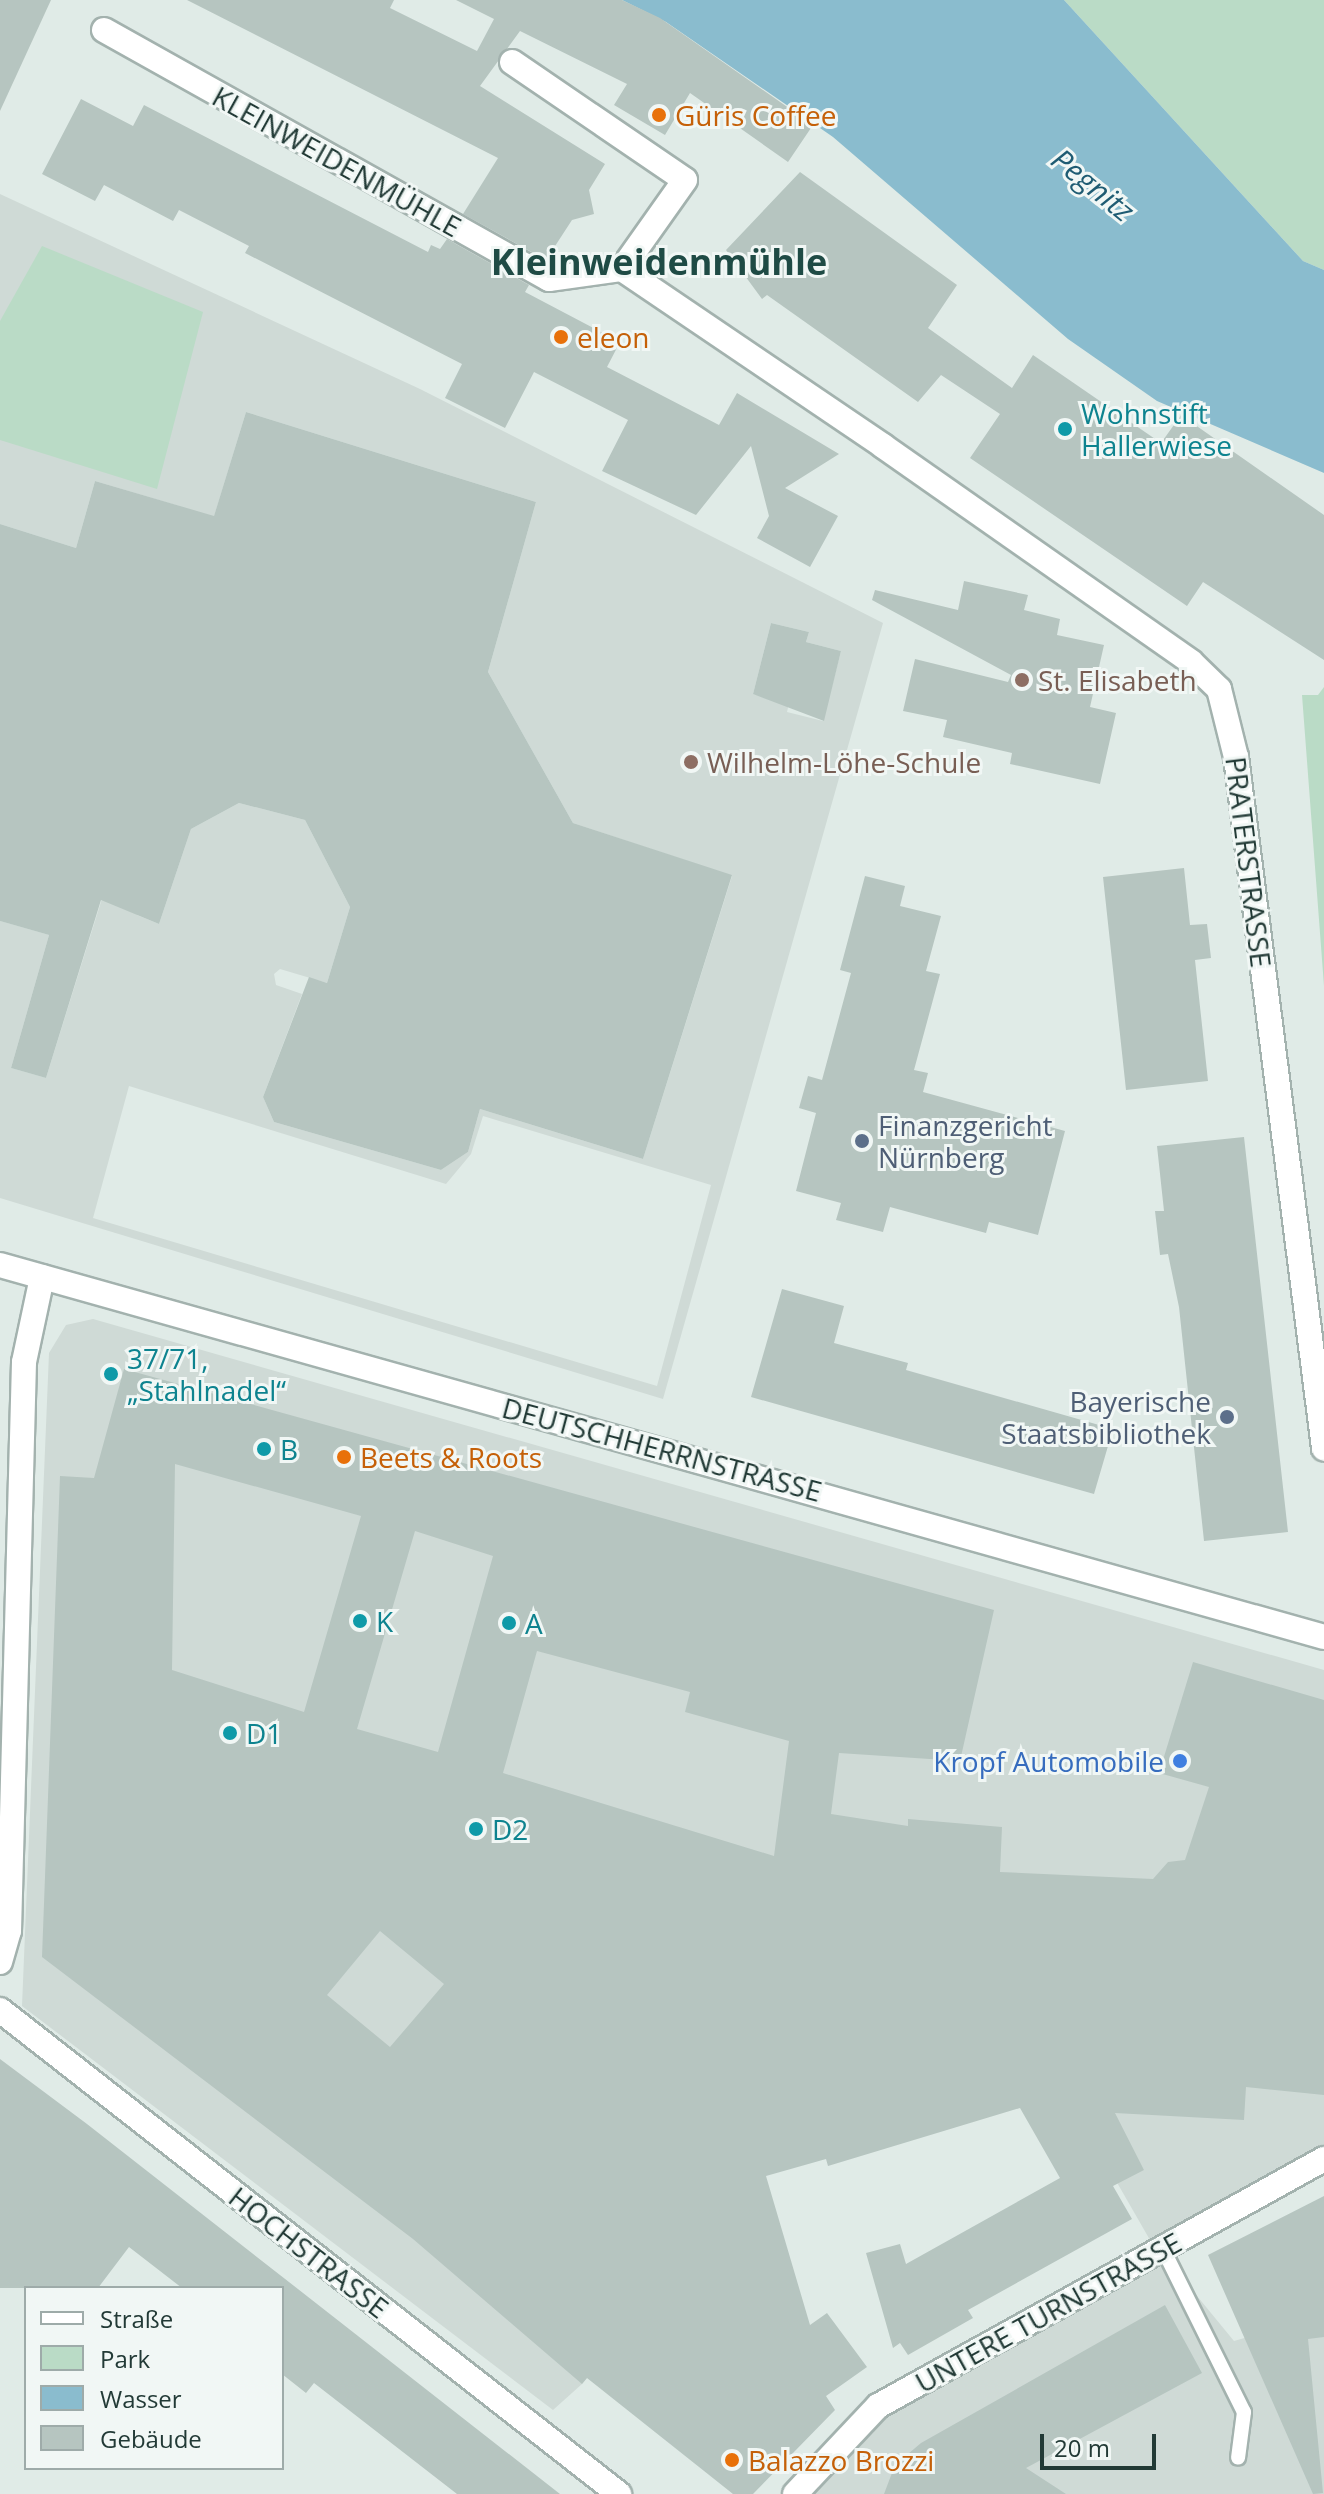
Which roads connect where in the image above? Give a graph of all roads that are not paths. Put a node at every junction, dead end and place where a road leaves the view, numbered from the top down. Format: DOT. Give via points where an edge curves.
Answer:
graph roads {
  1 [pos="104,30"];
  2 [pos="512,62"];
  3 [pos="622,269"];
  4 [pos="0,1265"];
  5 [pos="42,1277"];
  6 [pos="1324,1448"];
  7 [pos="1324,1637"];
  8 [pos="0,1962"];
  9 [pos="0,2010"];
  10 [pos="1324,2159"];
  11 [pos="1163,2249"];
  12 [pos="1238,2458"];
  13 [pos="619,2494"];
  14 [pos="795,2494"];
  1 -- 3 [label="street, KLEINWEIDENMÜHLE" via="549,279"];
  2 -- 3 [label="street" via="685,180"];
  3 -- 6 [label="street, PRATERSTRASSE" via="1191,662 1219,689 1236,757"];
  4 -- 5 [label="street, DEUTSCHHERRNSTRASSE"];
  5 -- 7 [label="street, DEUTSCHHERRNSTRASSE"];
  5 -- 8 [label="street" via="24,1362 9,1931"];
  9 -- 13 [label="street, HOCHSTRASSE"];
  10 -- 11 [label="street, UNTERE TURNSTRASSE"];
  11 -- 12 [label="lane" via="1244,2412"];
  11 -- 14 [label="street, UNTERE TURNSTRASSE" via="878,2406"];
}
